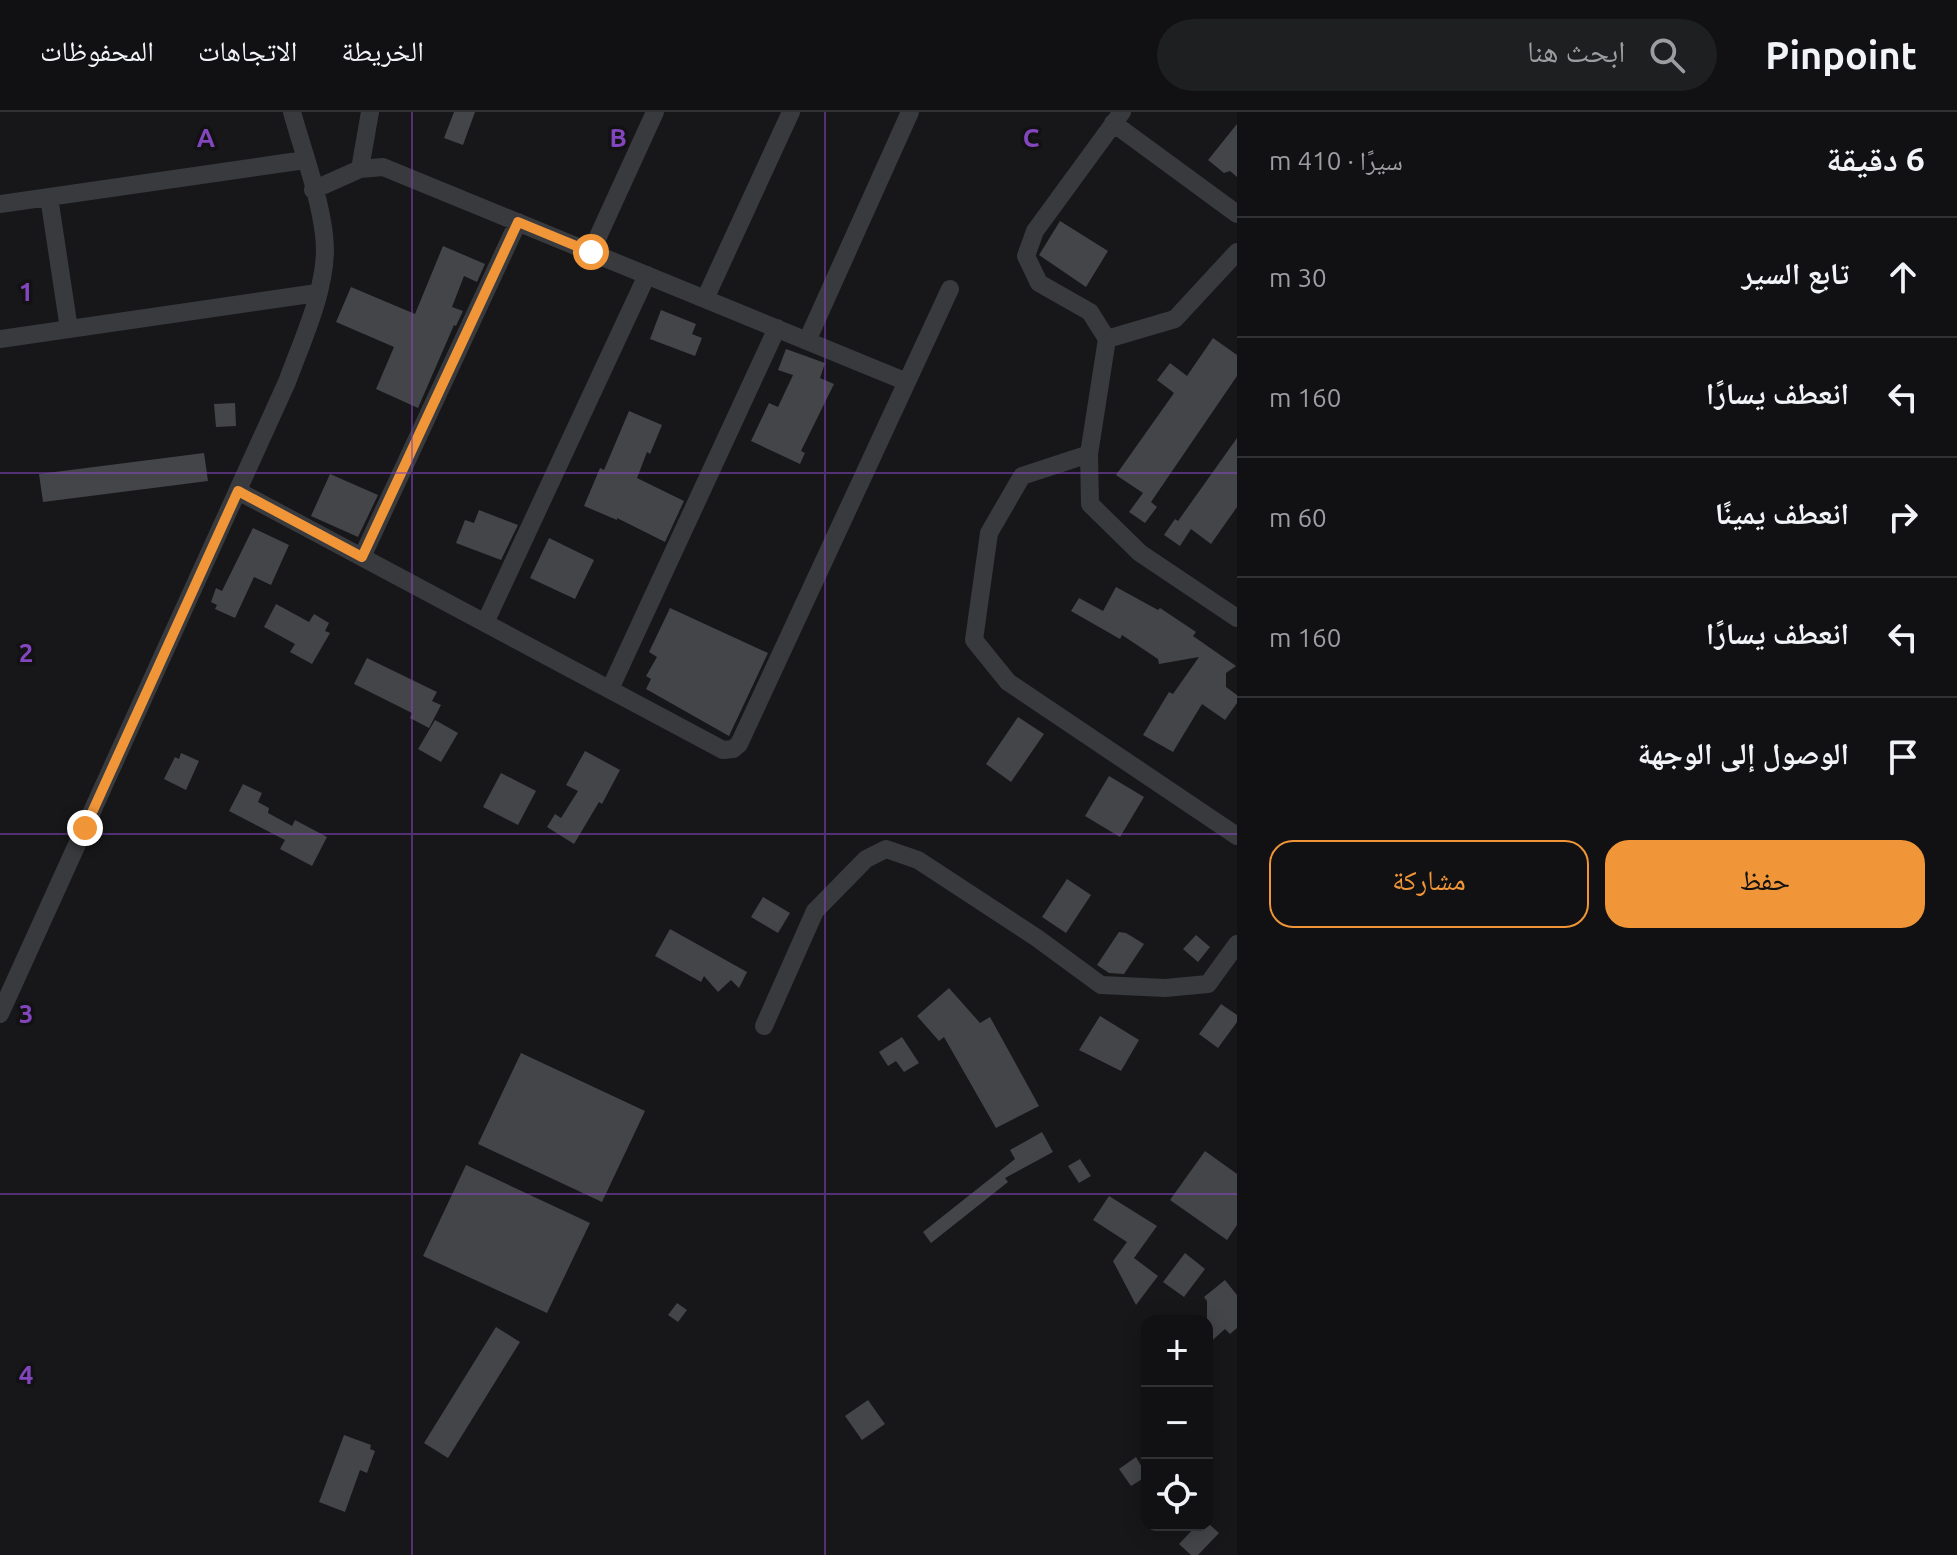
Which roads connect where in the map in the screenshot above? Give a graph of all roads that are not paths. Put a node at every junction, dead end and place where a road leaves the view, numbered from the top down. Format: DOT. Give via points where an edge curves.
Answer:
graph roads {
  1 [pos="292,112"];
  2 [pos="370,112"];
  3 [pos="655,112"];
  4 [pos="791,112"];
  5 [pos="910,112"];
  6 [pos="1118,117"];
  7 [pos="305,160"];
  8 [pos="360,169"];
  9 [pos="313,190"];
  10 [pos="49,197"];
  11 [pos="0,204"];
  12 [pos="1237,214"];
  13 [pos="518,222"];
  14 [pos="591,252"];
  15 [pos="1237,252"];
  16 [pos="647,275"];
  17 [pos="950,289"];
  18 [pos="317,293"];
  19 [pos="705,299"];
  20 [pos="777,328"];
  21 [pos="69,329"];
  22 [pos="0,339"];
  23 [pos="1107,339"];
  24 [pos="807,341"];
  25 [pos="907,382"];
  26 [pos="1089,454"];
  27 [pos="238,491"];
  28 [pos="362,557"];
  29 [pos="1237,618"];
  30 [pos="485,623"];
  31 [pos="610,689"];
  32 [pos="1237,836"];
  33 [pos="1237,944"];
  34 [pos="0,1014"];
  35 [pos="764,1026"];
  1 -- 7 [label="street"];
  2 -- 8 [label="street"];
  3 -- 14 [label="street"];
  4 -- 19 [label="street"];
  5 -- 24 [label="street"];
  6 -- 12 [label="street"];
  6 -- 23 [label="street" via="1035,231 1026,256 1039,283 1090,312"];
  7 -- 9 [label="street"];
  7 -- 10 [label="street"];
  8 -- 9 [label="street"];
  8 -- 13 [label="street" via="383,167"];
  9 -- 18 [label="street" via="325,243"];
  10 -- 11 [label="street"];
  10 -- 21 [label="street"];
  13 -- 14 [label="street"];
  13 -- 28 [label="street"];
  14 -- 16 [label="street"];
  15 -- 23 [label="street" via="1175,319"];
  16 -- 19 [label="street"];
  16 -- 30 [label="street"];
  17 -- 25 [label="street"];
  18 -- 21 [label="street"];
  18 -- 27 [label="street" via="287,382"];
  19 -- 20 [label="street"];
  20 -- 24 [label="street"];
  20 -- 31 [label="street"];
  21 -- 22 [label="street"];
  23 -- 26 [label="street"];
  24 -- 25 [label="street"];
  25 -- 31 [label="street" via="736,747 723,750"];
  26 -- 29 [label="street" via="1090,504 1140,553"];
  26 -- 32 [label="street" via="1022,476 989,533 974,640 1008,682"];
  27 -- 28 [label="street"];
  27 -- 34 [label="street"];
  28 -- 30 [label="street"];
  30 -- 31 [label="street"];
  33 -- 35 [label="street" via="1208,984 1101,985 918,860 886,849 866,859 815,911"];
}
